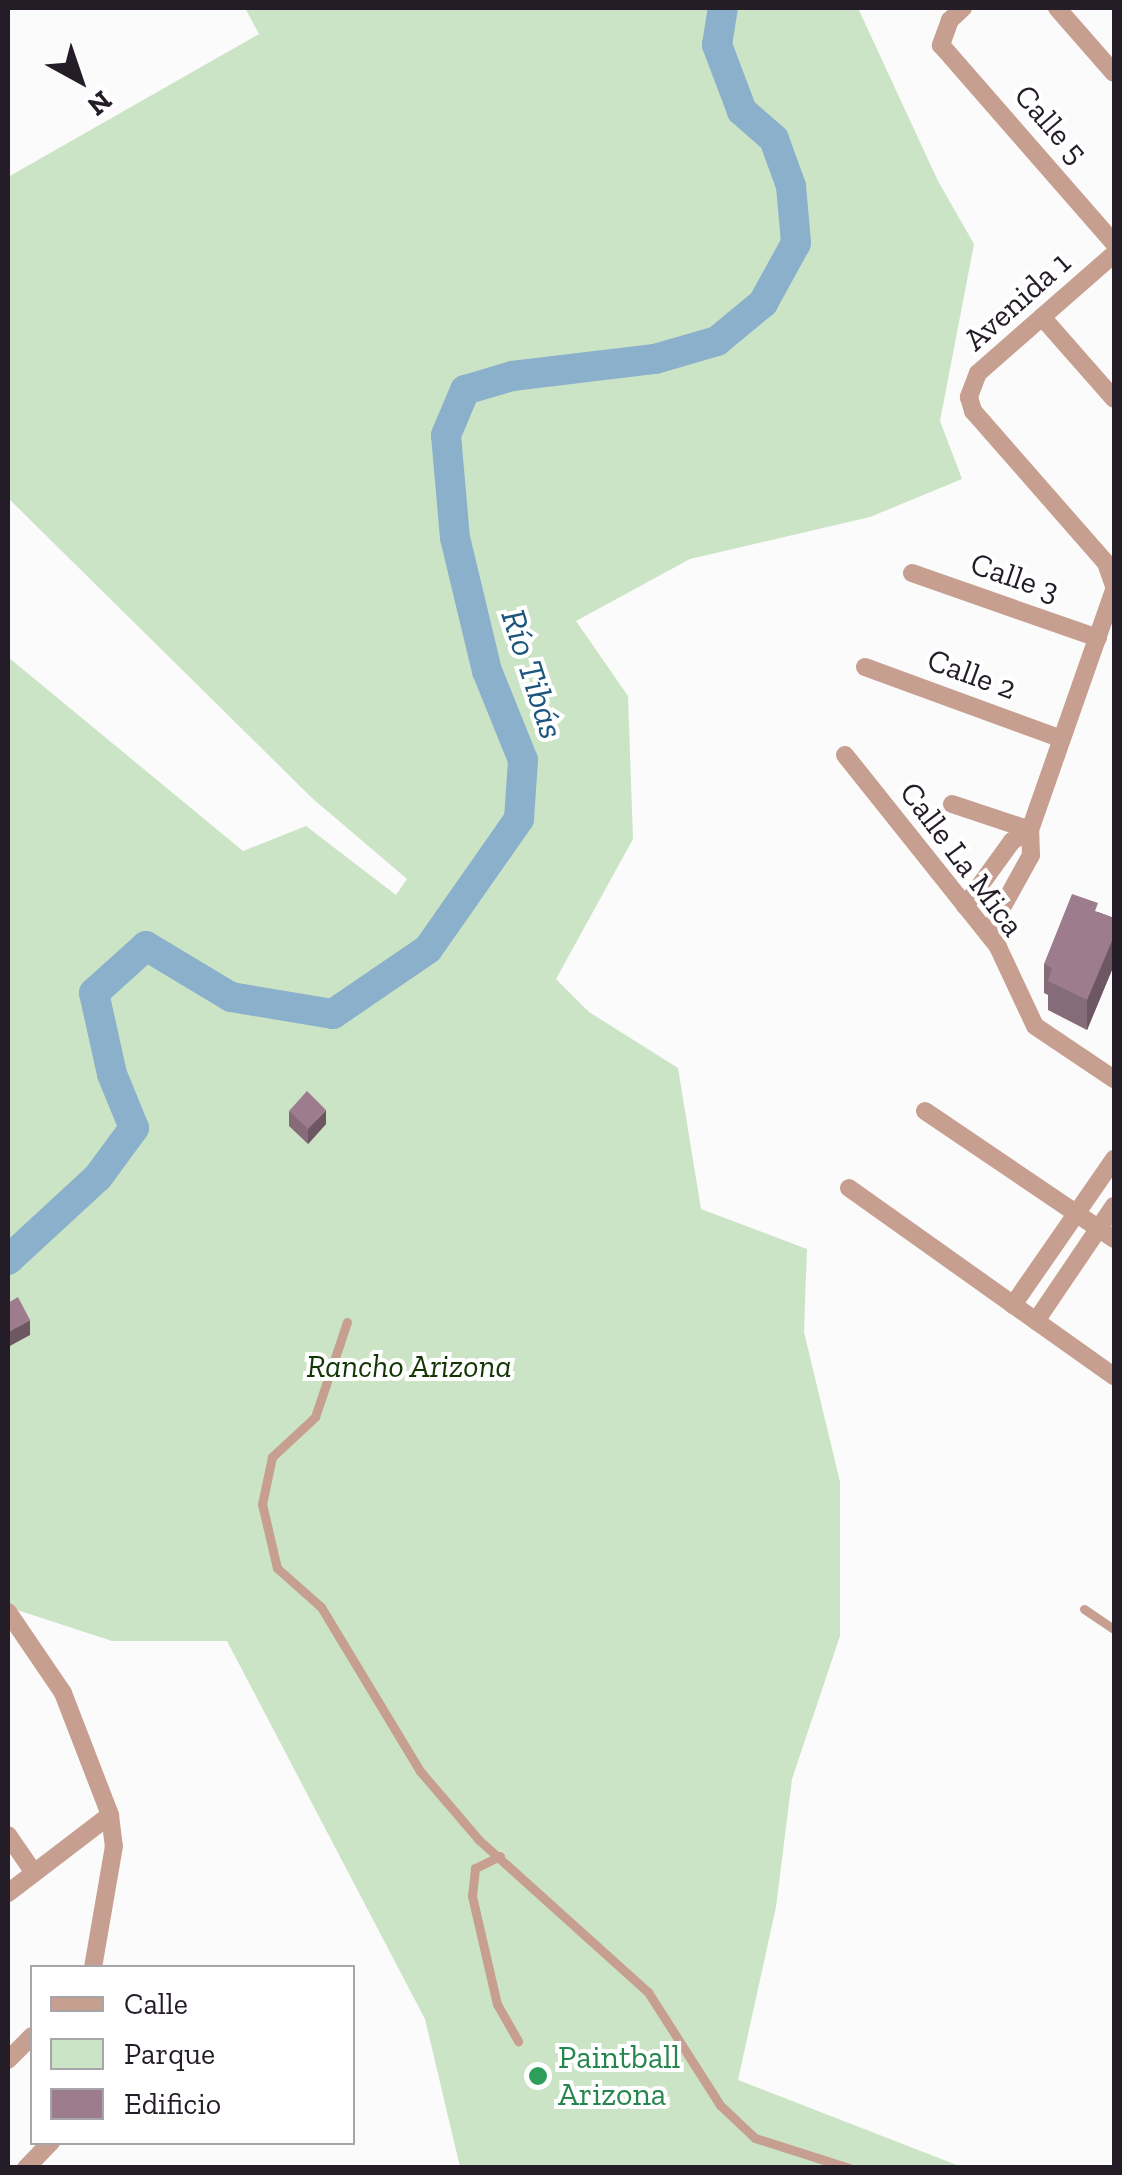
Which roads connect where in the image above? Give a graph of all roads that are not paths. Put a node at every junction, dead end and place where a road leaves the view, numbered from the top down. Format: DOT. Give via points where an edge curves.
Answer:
graph roads {
  1 [pos="963,8"];
  2 [pos="1057,8"];
  3 [pos="1114,73"];
  4 [pos="1114,243"];
  5 [pos="1114,254"];
  6 [pos="1042,317"];
  7 [pos="1114,399"];
  8 [pos="912,573"];
  9 [pos="1114,588"];
  10 [pos="1098,638"];
  11 [pos="865,667"];
  12 [pos="1059,738"];
  13 [pos="844,755"];
  14 [pos="952,804"];
  15 [pos="1030,830"];
  16 [pos="964,906"];
  17 [pos="988,933"];
  18 [pos="1114,1079"];
  19 [pos="924,1111"];
  20 [pos="1114,1159"];
  21 [pos="849,1188"];
  22 [pos="1114,1206"];
  23 [pos="1078,1214"];
  24 [pos="1107,1234"];
  25 [pos="1013,1305"];
  26 [pos="1036,1321"];
  27 [pos="347,1322"];
  28 [pos="1114,1376"];
  29 [pos="1084,1609"];
  30 [pos="8,1612"];
  31 [pos="1114,1629"];
  32 [pos="110,1815"];
  33 [pos="8,1835"];
  34 [pos="500,1856"];
  35 [pos="34,1873"];
  36 [pos="8,1893"];
  37 [pos="94,1965"];
  38 [pos="30,2038"];
  39 [pos="518,2041"];
  40 [pos="8,2060"];
  41 [pos="49,2145"];
  42 [pos="26,2168"];
  43 [pos="849,2168"];
  1 -- 4 [label="street, Calle 5" via="950,20 942,45"];
  2 -- 3 [label="street"];
  5 -- 6 [label="street, Avenida 1"];
  6 -- 7 [label="street"];
  6 -- 9 [label="street, Avenida 1" via="978,373 969,397 973,410 1106,563"];
  8 -- 10 [label="street, Calle 3"];
  9 -- 10 [label="street, Avenida 1"];
  10 -- 12 [label="street, Avenida 1"];
  11 -- 12 [label="street, Calle 2"];
  12 -- 15 [label="street, Avenida 1"];
  13 -- 16 [label="street, Calle La Mica"];
  14 -- 15 [label="street"];
  15 -- 16 [label="street, Avenida 1" via="1012,842"];
  15 -- 17 [label="street, Avenida 1" via="1032,855"];
  16 -- 17 [label="street, Calle La Mica"];
  17 -- 18 [label="street, Calle La Mica" via="1034,1026"];
  19 -- 23 [label="street"];
  20 -- 23 [label="street"];
  21 -- 25 [label="street"];
  22 -- 24 [label="street"];
  23 -- 24 [label="street"];
  23 -- 25 [label="street"];
  24 -- 26 [label="street"];
  25 -- 26 [label="street"];
  26 -- 28 [label="street"];
  27 -- 34 [label="lane" via="316,1418 272,1457 262,1504 277,1568 321,1607 420,1771"];
  29 -- 31 [label="lane"];
  30 -- 32 [label="street" via="63,1693"];
  32 -- 35 [label="street"];
  32 -- 37 [label="street" via="114,1846"];
  33 -- 35 [label="street"];
  34 -- 39 [label="lane" via="476,1868 472,1896 497,2004"];
  34 -- 43 [label="lane" via="648,1992 720,2106 755,2138"];
  35 -- 36 [label="street"];
  38 -- 40 [label="street"];
  41 -- 42 [label="street"];
}
